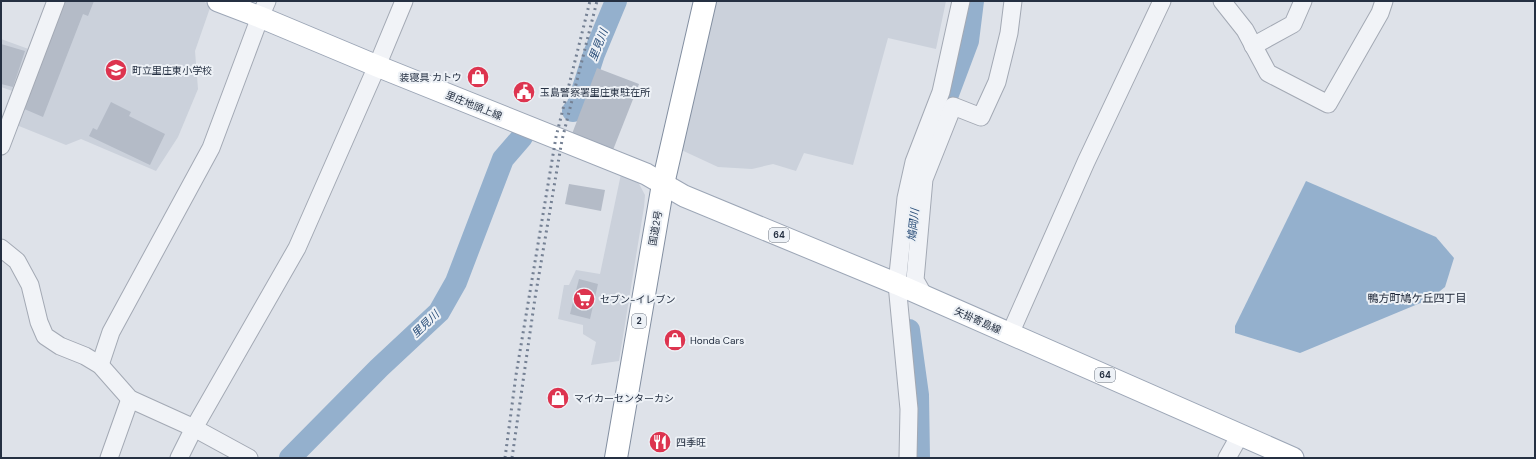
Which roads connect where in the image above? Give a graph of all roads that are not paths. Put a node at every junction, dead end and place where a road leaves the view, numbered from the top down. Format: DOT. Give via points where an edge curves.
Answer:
graph roads {
  1 [pos="56,1"];
  2 [pos="218,1"];
  3 [pos="404,1"];
  4 [pos="705,1"];
  5 [pos="961,1"];
  6 [pos="1013,1"];
  7 [pos="1162,1"];
  8 [pos="1222,1"];
  9 [pos="1303,1"];
  10 [pos="1384,1"];
  11 [pos="264,9"];
  12 [pos="1253,46"];
  13 [pos="378,66"];
  14 [pos="1,146"];
  15 [pos="663,184"];
  16 [pos="1,248"];
  17 [pos="897,284"];
  18 [pos="920,294"];
  19 [pos="1010,334"];
  20 [pos="100,365"];
  21 [pos="130,399"];
  22 [pos="194,428"];
  23 [pos="1240,435"];
  24 [pos="110,458"];
  25 [pos="179,458"];
  26 [pos="249,458"];
  27 [pos="616,458"];
  28 [pos="908,458"];
  29 [pos="1227,458"];
  30 [pos="1293,458"];
  1 -- 14 [label="street"];
  2 -- 11 [label="main road, 里庄地頭上線"];
  3 -- 13 [label="street"];
  4 -- 15 [label="highway, 国道2号 / 2"];
  5 -- 17 [label="street" via="941,92 914,162 906,198"];
  6 -- 18 [label="street" via="1009,33 997,82 981,117 953,106 924,179 916,280"];
  7 -- 19 [label="street" via="1086,162"];
  8 -- 12 [label="street" via="1245,30"];
  9 -- 12 [label="street" via="1293,24"];
  10 -- 12 [label="street" via="1380,13 1328,104 1268,73"];
  11 -- 13 [label="main road, 里庄地頭上線"];
  11 -- 20 [label="street" via="211,148 111,332"];
  13 -- 15 [label="main road, 里庄地頭上線" via="646,174"];
  13 -- 22 [label="street" via="297,248"];
  15 -- 17 [label="main road, 矢掛寄島線 / 64" via="684,196"];
  15 -- 27 [label="highway, 国道2号 / 2"];
  16 -- 20 [label="street" via="17,261 30,285 45,336"];
  17 -- 18 [label="main road, 矢掛寄島線 / 64"];
  17 -- 28 [label="street" via="909,409"];
  18 -- 19 [label="main road, 矢掛寄島線 / 64"];
  19 -- 23 [label="main road, 矢掛寄島線 / 64"];
  20 -- 21 [label="street"];
  21 -- 22 [label="street"];
  21 -- 24 [label="street"];
  22 -- 25 [label="street"];
  22 -- 26 [label="street"];
  23 -- 29 [label="street"];
  23 -- 30 [label="main road, 矢掛寄島線 / 64"];
}
